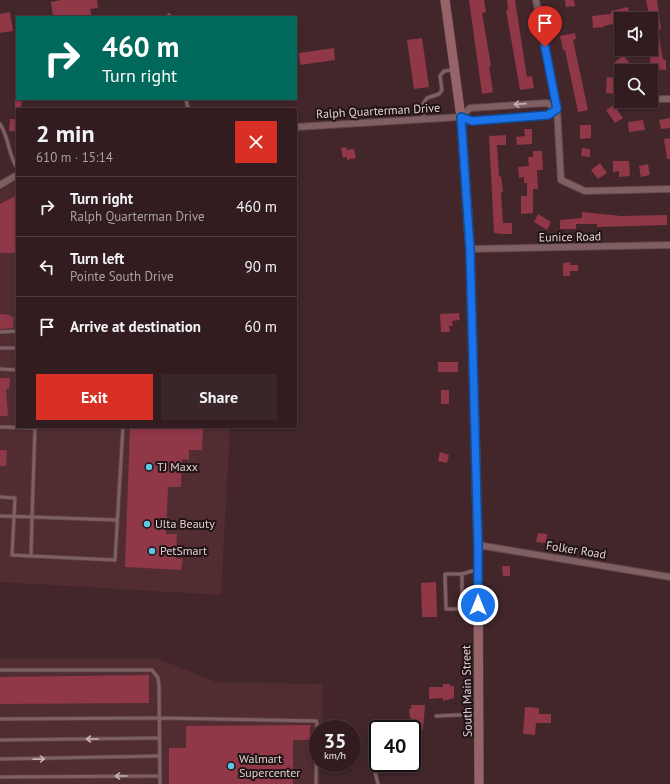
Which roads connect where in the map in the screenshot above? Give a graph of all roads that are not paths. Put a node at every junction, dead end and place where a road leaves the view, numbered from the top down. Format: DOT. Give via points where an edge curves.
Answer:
graph roads {
  1 [pos="445,0"];
  2 [pos="536,0"];
  3 [pos="455,70"];
  4 [pos="658,99"];
  5 [pos="670,99"];
  6 [pos="557,109"];
  7 [pos="461,117"];
  8 [pos="424,118"];
  9 [pos="0,124"];
  10 [pos="297,127"];
  11 [pos="16,166"];
  12 [pos="16,176"];
  13 [pos="0,185"];
  14 [pos="670,189"];
  15 [pos="670,246"];
  16 [pos="470,249"];
  17 [pos="16,331"];
  18 [pos="0,332"];
  19 [pos="0,348"];
  20 [pos="16,348"];
  21 [pos="0,369"];
  22 [pos="16,370"];
  23 [pos="0,427"];
  24 [pos="16,427"];
  25 [pos="35,428"];
  26 [pos="123,428"];
  27 [pos="0,498"];
  28 [pos="0,516"];
  29 [pos="14,516"];
  30 [pos="32,516"];
  31 [pos="116,520"];
  32 [pos="478,545"];
  33 [pos="31,556"];
  34 [pos="478,570"];
  35 [pos="462,574"];
  36 [pos="670,577"];
  37 [pos="446,588"];
  38 [pos="450,588"];
  39 [pos="462,600"];
  40 [pos="478,605"];
  41 [pos="0,670"];
  42 [pos="480,714"];
  43 [pos="436,716"];
  44 [pos="158,718"];
  45 [pos="0,719"];
  46 [pos="160,738"];
  47 [pos="0,740"];
  48 [pos="160,756"];
  49 [pos="0,759"];
  50 [pos="375,772"];
  51 [pos="160,776"];
  52 [pos="0,777"];
  53 [pos="160,784"];
  54 [pos="316,784"];
  55 [pos="378,784"];
  56 [pos="479,784"];
  1 -- 3 [label="street, South Main Street"];
  2 -- 6 [label="street"];
  3 -- 7 [label="street, South Main Street"];
  3 -- 8 [label="lane" via="444,72 440,76 442,90 439,94 427,98 423,104"];
  4 -- 5 [label="street"];
  6 -- 7 [label="street, Ralph Quarterman Drive" via="548,115 472,121"];
  6 -- 7 [label="street, Ralph Quarterman Drive, one-way" via="547,103 470,108"];
  6 -- 14 [label="street" via="561,180 585,191"];
  7 -- 8 [label="street, Ralph Quarterman Drive"];
  7 -- 16 [label="street, South Main Street"];
  8 -- 10 [label="street, Ralph Quarterman Drive"];
  9 -- 11 [label="lane" via="5,131"];
  12 -- 13 [label="street"];
  15 -- 16 [label="street, Eunice Road"];
  16 -- 32 [label="street, South Main Street"];
  17 -- 18 [label="lane"];
  19 -- 20 [label="lane"];
  21 -- 22 [label="lane"];
  23 -- 24 [label="lane"];
  25 -- 30 [label="lane"];
  26 -- 31 [label="lane"];
  27 -- 29 [label="lane" via="15,498"];
  28 -- 29 [label="lane"];
  29 -- 30 [label="lane"];
  29 -- 33 [label="lane" via="12,556"];
  30 -- 31 [label="lane"];
  30 -- 33 [label="lane"];
  31 -- 33 [label="lane" via="115,560"];
  32 -- 34 [label="street, South Main Street"];
  32 -- 36 [label="street, Folker Road"];
  34 -- 35 [label="lane"];
  34 -- 40 [label="street, South Main Street"];
  35 -- 37 [label="lane" via="445,574"];
  35 -- 39 [label="lane"];
  37 -- 38 [label="lane"];
  37 -- 39 [label="lane" via="446,609 462,609"];
  39 -- 40 [label="lane"];
  40 -- 42 [label="street, South Main Street"];
  41 -- 44 [label="lane" via="152,670 158,678"];
  42 -- 43 [label="lane"];
  42 -- 56 [label="street, South Main Street"];
  44 -- 45 [label="lane"];
  44 -- 46 [label="lane"];
  44 -- 54 [label="lane" via="316,721"];
  46 -- 47 [label="lane, one-way"];
  46 -- 48 [label="lane"];
  49 -- 48 [label="lane, one-way"];
  48 -- 51 [label="lane"];
  50 -- 55 [label="lane"];
  51 -- 52 [label="lane, one-way"];
  51 -- 53 [label="lane"];
}
